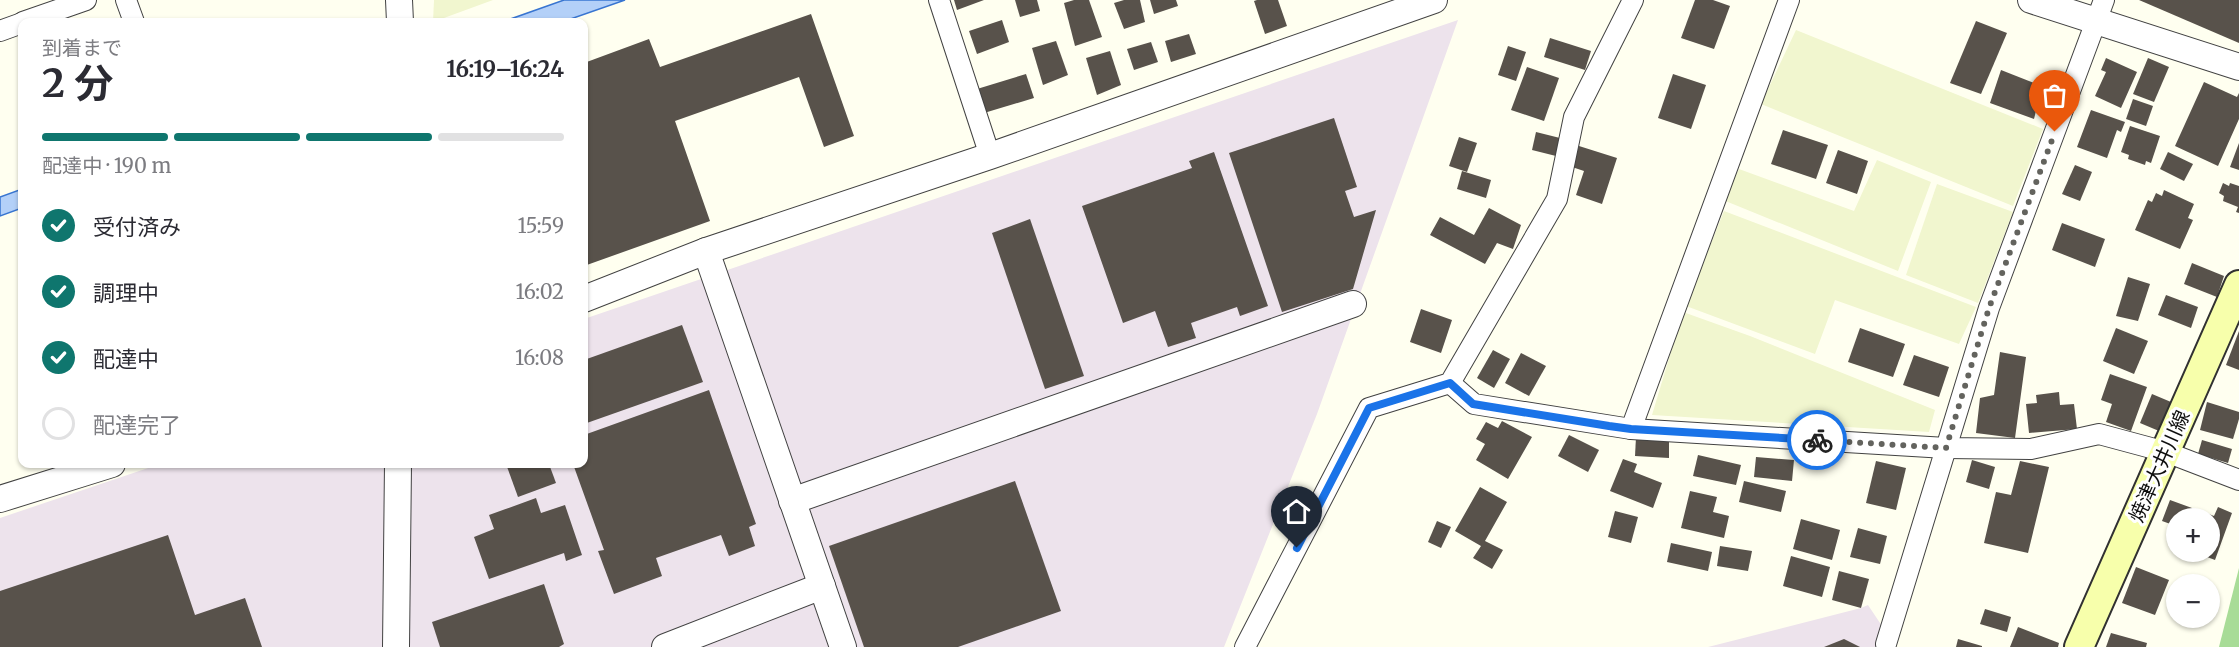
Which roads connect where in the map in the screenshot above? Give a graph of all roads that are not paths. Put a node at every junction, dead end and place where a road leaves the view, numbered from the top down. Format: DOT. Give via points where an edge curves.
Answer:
graph roads {
  1 [pos="86,0"];
  2 [pos="126,0"];
  3 [pos="399,0"];
  4 [pos="939,0"];
  5 [pos="1434,0"];
  6 [pos="1633,0"];
  7 [pos="1789,0"];
  8 [pos="2031,0"];
  9 [pos="2100,11"];
  10 [pos="34,18"];
  11 [pos="133,18"];
  12 [pos="400,18"];
  13 [pos="18,24"];
  14 [pos="0,30"];
  15 [pos="2239,68"];
  16 [pos="990,156"];
  17 [pos="706,251"];
  18 [pos="2239,285"];
  19 [pos="588,297"];
  20 [pos="1353,304"];
  21 [pos="1450,383"];
  22 [pos="1631,429"];
  23 [pos="1946,448"];
  24 [pos="2166,452"];
  25 [pos="99,468"];
  26 [pos="398,468"];
  27 [pos="2239,480"];
  28 [pos="0,499"];
  29 [pos="792,501"];
  30 [pos="822,586"];
  31 [pos="1886,644"];
  32 [pos="396,647"];
  33 [pos="665,647"];
  34 [pos="843,647"];
  35 [pos="1245,647"];
  36 [pos="2079,647"];
  1 -- 10 [label="street"];
  2 -- 11 [label="street"];
  3 -- 12 [label="street"];
  4 -- 16 [label="street"];
  5 -- 16 [label="street"];
  6 -- 21 [label="street" via="1574,117 1557,200"];
  7 -- 22 [label="street"];
  8 -- 9 [label="street"];
  9 -- 15 [label="street"];
  9 -- 23 [label="street" via="1989,308"];
  13 -- 14 [label="street"];
  16 -- 17 [label="street"];
  17 -- 19 [label="street"];
  17 -- 29 [label="street"];
  18 -- 24 [label="main road, 焼津大井川線"];
  20 -- 29 [label="street"];
  21 -- 22 [label="street" via="1473,404"];
  21 -- 35 [label="street" via="1369,408"];
  22 -- 23 [label="street"];
  23 -- 24 [label="street" via="2031,449 2099,434"];
  23 -- 31 [label="street"];
  24 -- 27 [label="street"];
  24 -- 36 [label="main road, 焼津大井川線"];
  25 -- 28 [label="street"];
  26 -- 32 [label="street"];
  29 -- 30 [label="street"];
  30 -- 33 [label="street"];
  30 -- 34 [label="street"];
}
